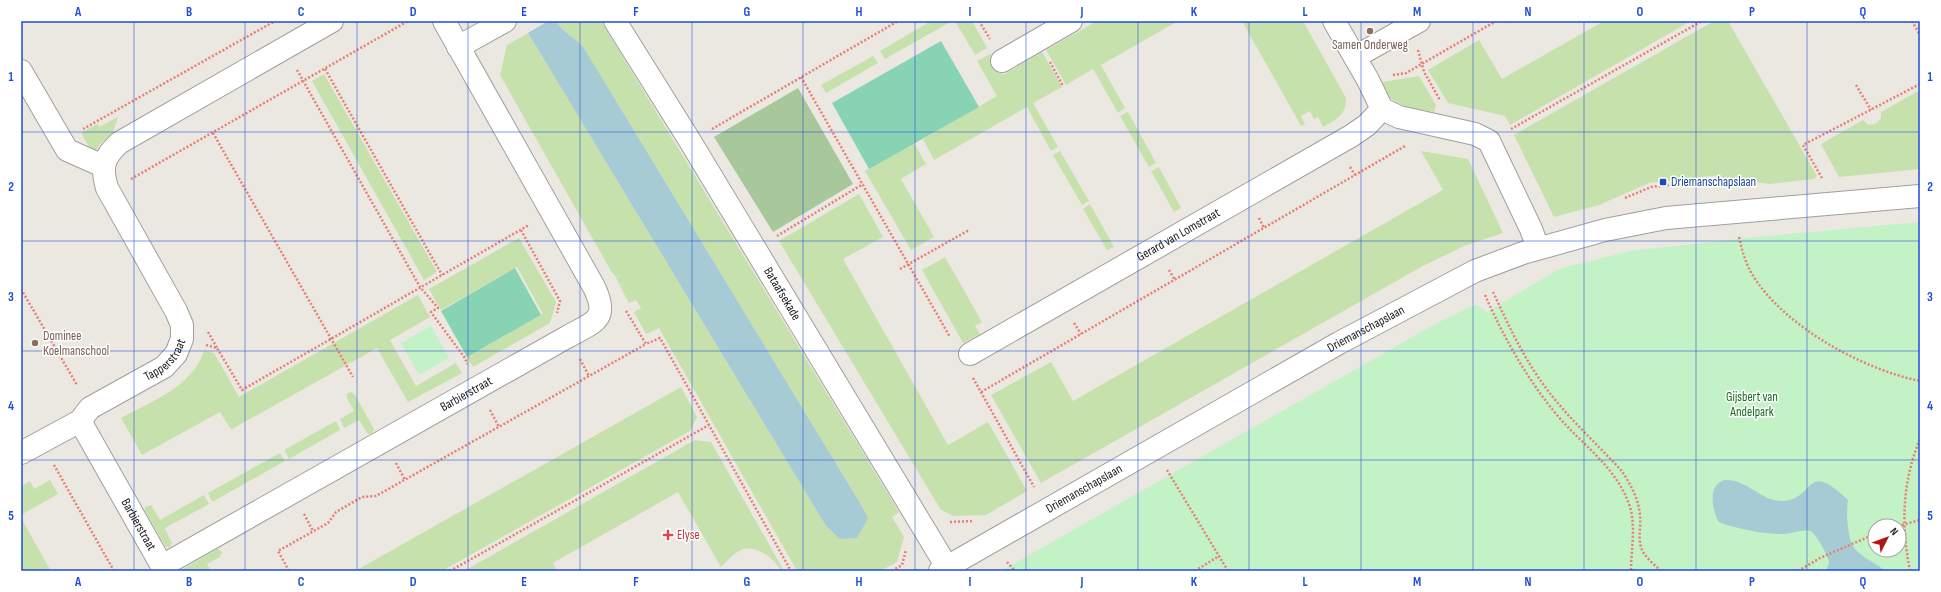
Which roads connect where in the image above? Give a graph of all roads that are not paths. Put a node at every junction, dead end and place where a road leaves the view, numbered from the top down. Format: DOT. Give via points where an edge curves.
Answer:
graph roads {
  1 [pos="332,21"];
  2 [pos="444,21"];
  3 [pos="504,21"];
  4 [pos="615,21"];
  5 [pos="1071,21"];
  6 [pos="1334,21"];
  7 [pos="1419,21"];
  8 [pos="458,47"];
  9 [pos="1355,57"];
  10 [pos="1002,61"];
  11 [pos="21,71"];
  12 [pos="1382,109"];
  13 [pos="103,166"];
  14 [pos="1920,196"];
  15 [pos="1538,248"];
  16 [pos="970,363"];
  17 [pos="85,415"];
  18 [pos="21,453"];
  19 [pos="944,569"];
  1 -- 13 [label="street" via="119,143 109,153"];
  2 -- 8 [label="street"];
  3 -- 8 [label="street"];
  4 -- 19 [label="street, Bataafsekade" via="690,141"];
  5 -- 10 [label="street"];
  6 -- 9 [label="street"];
  7 -- 9 [label="street"];
  8 -- 17 [label="street, Barbierstraat" via="594,287 601,311 593,322 162,566"];
  9 -- 12 [label="street"];
  11 -- 13 [label="street" via="67,150"];
  12 -- 15 [label="street" via="1399,117 1475,134 1489,141"];
  12 -- 16 [label="street, Gerard van Lomstraat" via="1368,125 1351,136"];
  13 -- 17 [label="street, Tapperstraat" via="107,188 182,324 182,339 176,354 164,367"];
  14 -- 15 [label="street, Driemanschapslaan" via="1666,218 1605,230"];
  15 -- 19 [label="street, Driemanschapslaan" via="1475,271 1339,343"];
  17 -- 18 [label="street, Tapperstraat"];
}
